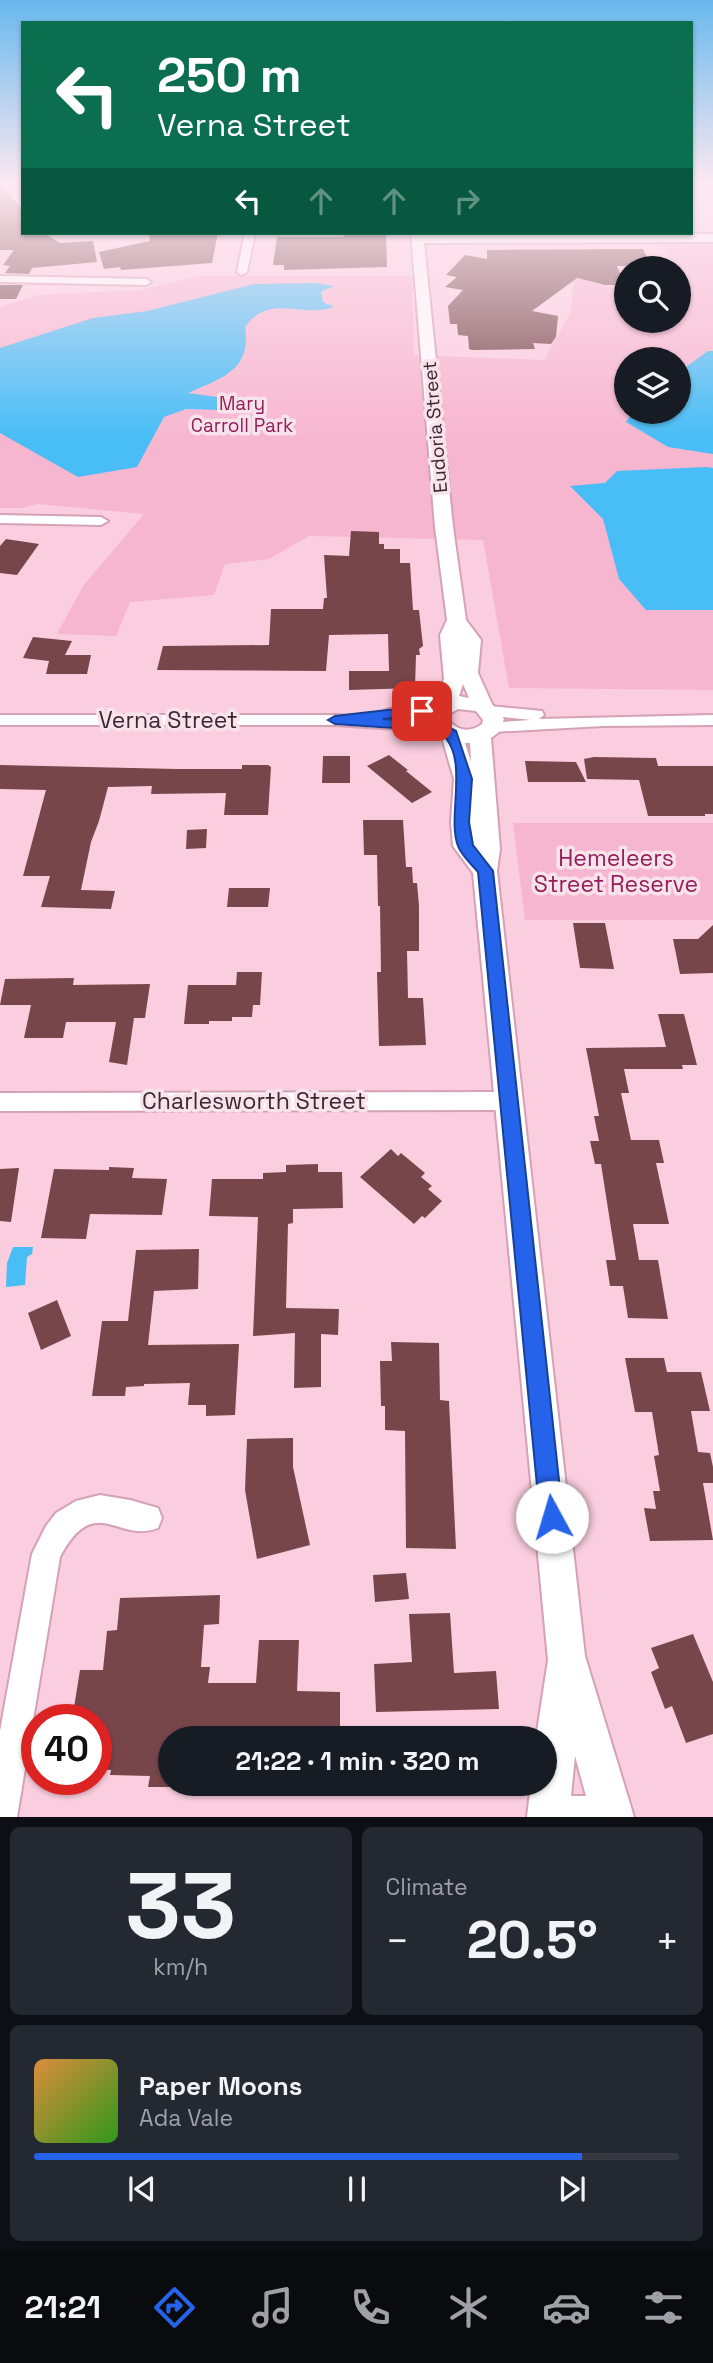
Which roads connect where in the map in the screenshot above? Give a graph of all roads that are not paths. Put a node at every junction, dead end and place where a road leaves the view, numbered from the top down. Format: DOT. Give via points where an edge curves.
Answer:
graph roads {
  1 [pos="244,269"];
  2 [pos="420,269"];
  3 [pos="243,272"];
  4 [pos="0,279"];
  5 [pos="146,282"];
  6 [pos="0,519"];
  7 [pos="101,521"];
  8 [pos="457,620"];
  9 [pos="445,719"];
  10 [pos="0,720"];
  11 [pos="486,720"];
  12 [pos="713,720"];
  13 [pos="485,871"];
  14 [pos="509,1101"];
  15 [pos="0,1102"];
  16 [pos="148,1518"];
  17 [pos="566,1656"];
  18 [pos="1,1817"];
  19 [pos="548,1817"];
  20 [pos="566,1817"];
  21 [pos="594,1817"];
  22 [pos="613,1817"];
  1 -- 3 [label="street"];
  2 -- 8 [label="street, Eudoria Street"];
  4 -- 5 [label="street"];
  6 -- 7 [label="street"];
  8 -- 9 [label="street, Eudoria Street" via="450,635 454,679"];
  8 -- 11 [label="street, Eudoria Street" via="471,640 468,673"];
  9 -- 10 [label="street, Verna Street"];
  9 -- 11 [label="street" via="466,737"];
  9 -- 11 [label="street" via="456,702"];
  9 -- 13 [label="street" via="465,779 465,846"];
  11 -- 12 [label="street"];
  11 -- 13 [label="street, Eudoria Street"];
  13 -- 14 [label="street, Eudoria Street"];
  14 -- 15 [label="street, Charlesworth Street"];
  14 -- 17 [label="street, Eudoria Street"];
  16 -- 18 [label="street" via="100,1507 74,1516 57,1529 46,1553"];
  17 -- 19 [label="street, Eudoria Street"];
  17 -- 22 [label="street, Eudoria Street"];
  20 -- 21 [label="street"];
}
